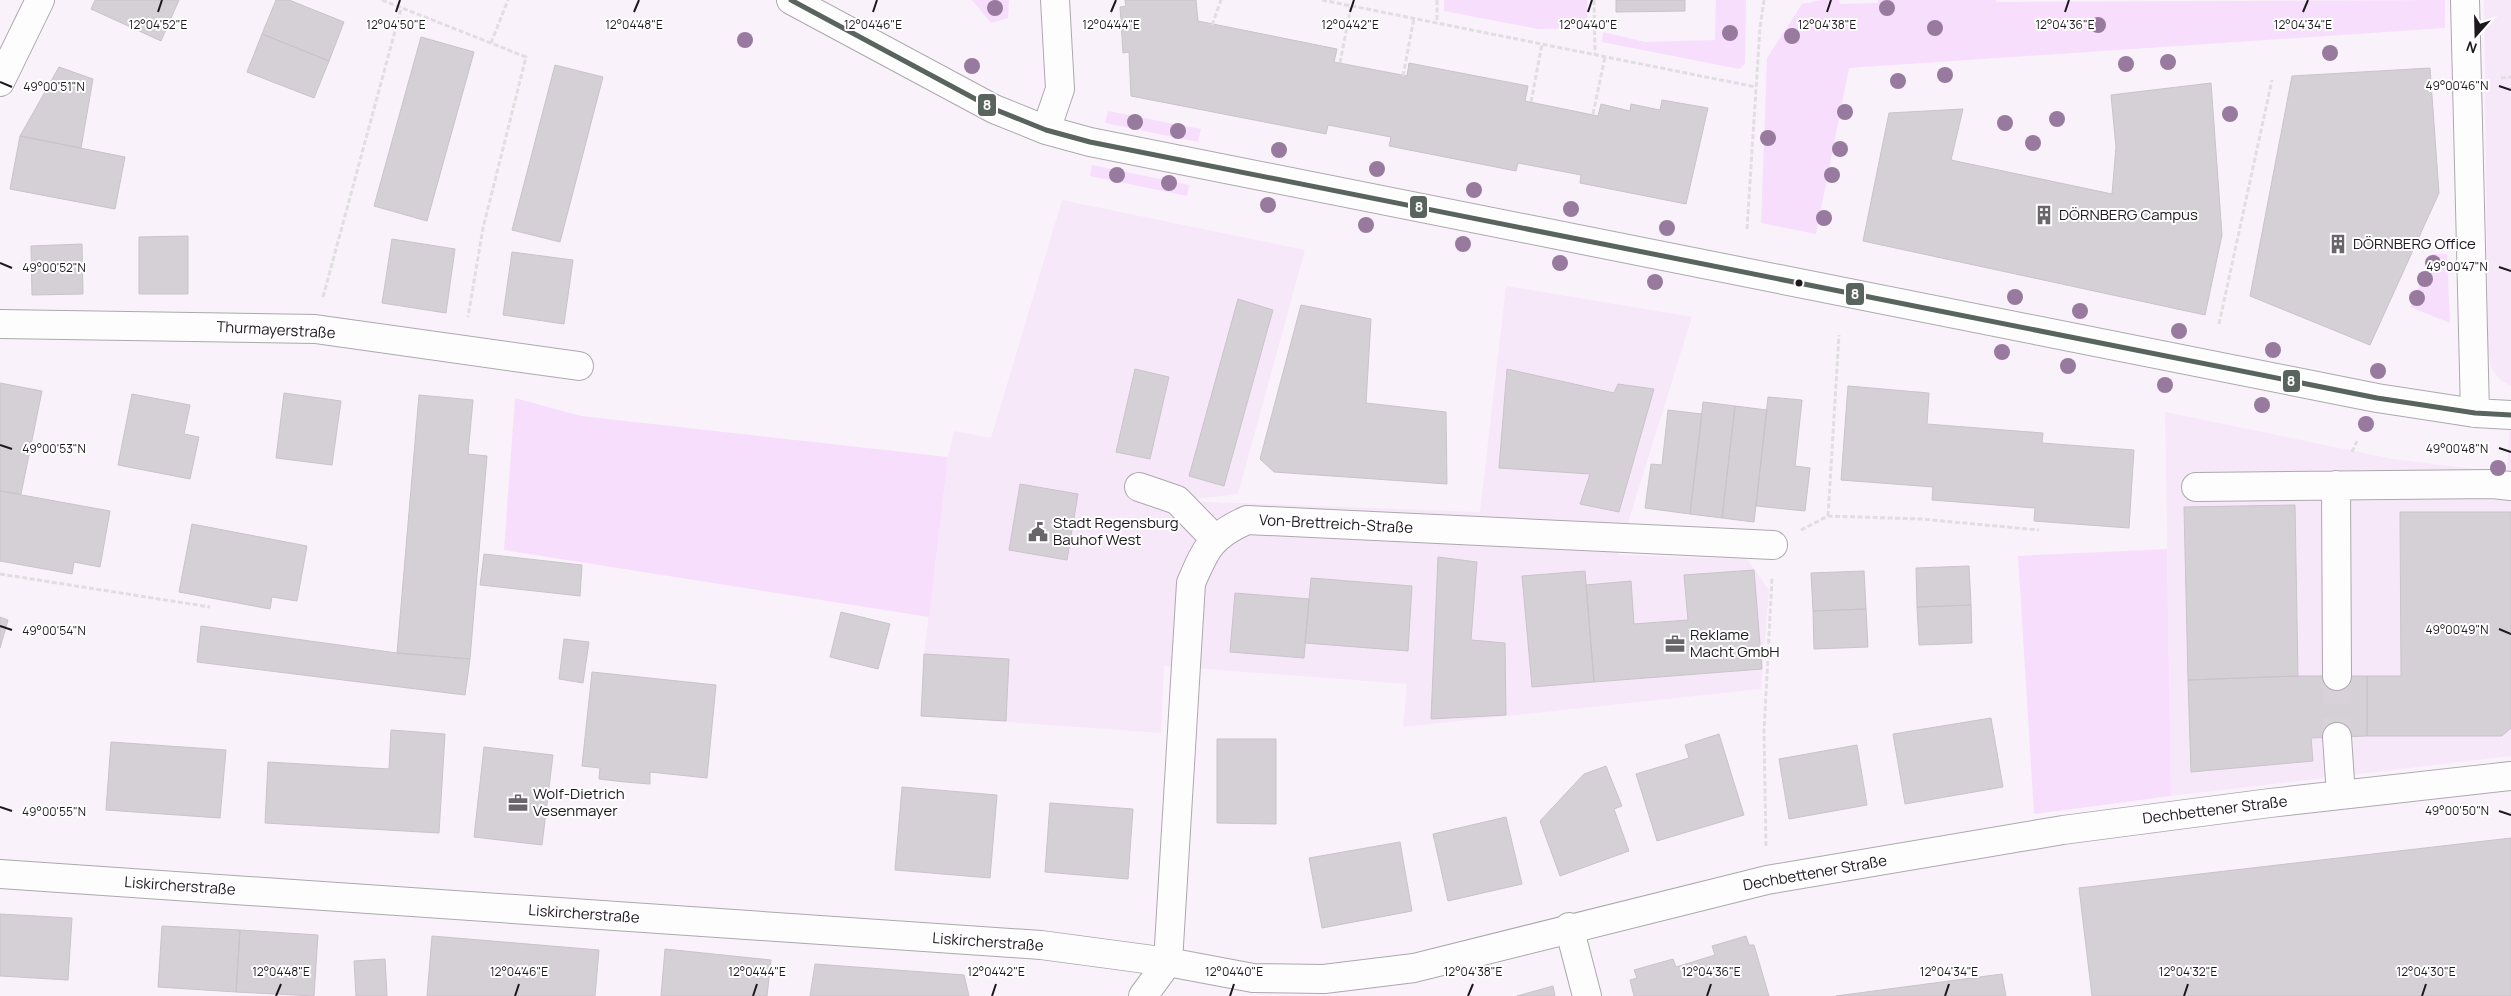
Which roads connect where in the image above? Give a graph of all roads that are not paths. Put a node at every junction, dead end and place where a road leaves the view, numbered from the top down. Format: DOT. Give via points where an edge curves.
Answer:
graph roads {
  1 [pos="40,0"];
  2 [pos="791,0"];
  3 [pos="1055,0"];
  4 [pos="2465,0"];
  5 [pos="0,82"];
  6 [pos="1046,130"];
  7 [pos="0,324"];
  8 [pos="580,366"];
  9 [pos="2475,413"];
  10 [pos="2511,415"];
  11 [pos="2336,484"];
  12 [pos="2511,486"];
  13 [pos="1139,487"];
  14 [pos="2196,487"];
  15 [pos="1215,539"];
  16 [pos="1773,545"];
  17 [pos="2337,676"];
  18 [pos="2337,737"];
  19 [pos="2511,776"];
  20 [pos="2341,795"];
  21 [pos="0,874"];
  22 [pos="1568,927"];
  23 [pos="1168,962"];
  24 [pos="1143,996"];
  25 [pos="1587,996"];
  1 -- 5 [label="street"];
  2 -- 6 [label="street" via="994,109"];
  3 -- 6 [label="street" via="1060,89"];
  4 -- 9 [label="street"];
  6 -- 9 [label="street" via="1090,142 2377,398"];
  7 -- 8 [label="street, Thurmayerstraße" via="315,329"];
  9 -- 10 [label="street"];
  11 -- 12 [label="street"];
  11 -- 14 [label="street"];
  11 -- 17 [label="street"];
  13 -- 15 [label="street" via="1177,500"];
  15 -- 16 [label="street, Von-Brettreich-Straße" via="1223,530 1246,520"];
  15 -- 23 [label="street, Von-Brettreich-Straße" via="1204,551 1192,583"];
  18 -- 20 [label="street"];
  19 -- 20 [label="street, Dechbettener Straße"];
  20 -- 22 [label="street, Dechbettener Straße" via="2063,830 1767,880"];
  21 -- 23 [label="street, Liskircherstraße" via="1041,945"];
  22 -- 23 [label="street, Dechbettener Straße" via="1414,968 1324,979 1253,978"];
  22 -- 25 [label="street"];
  23 -- 24 [label="street"];
}
